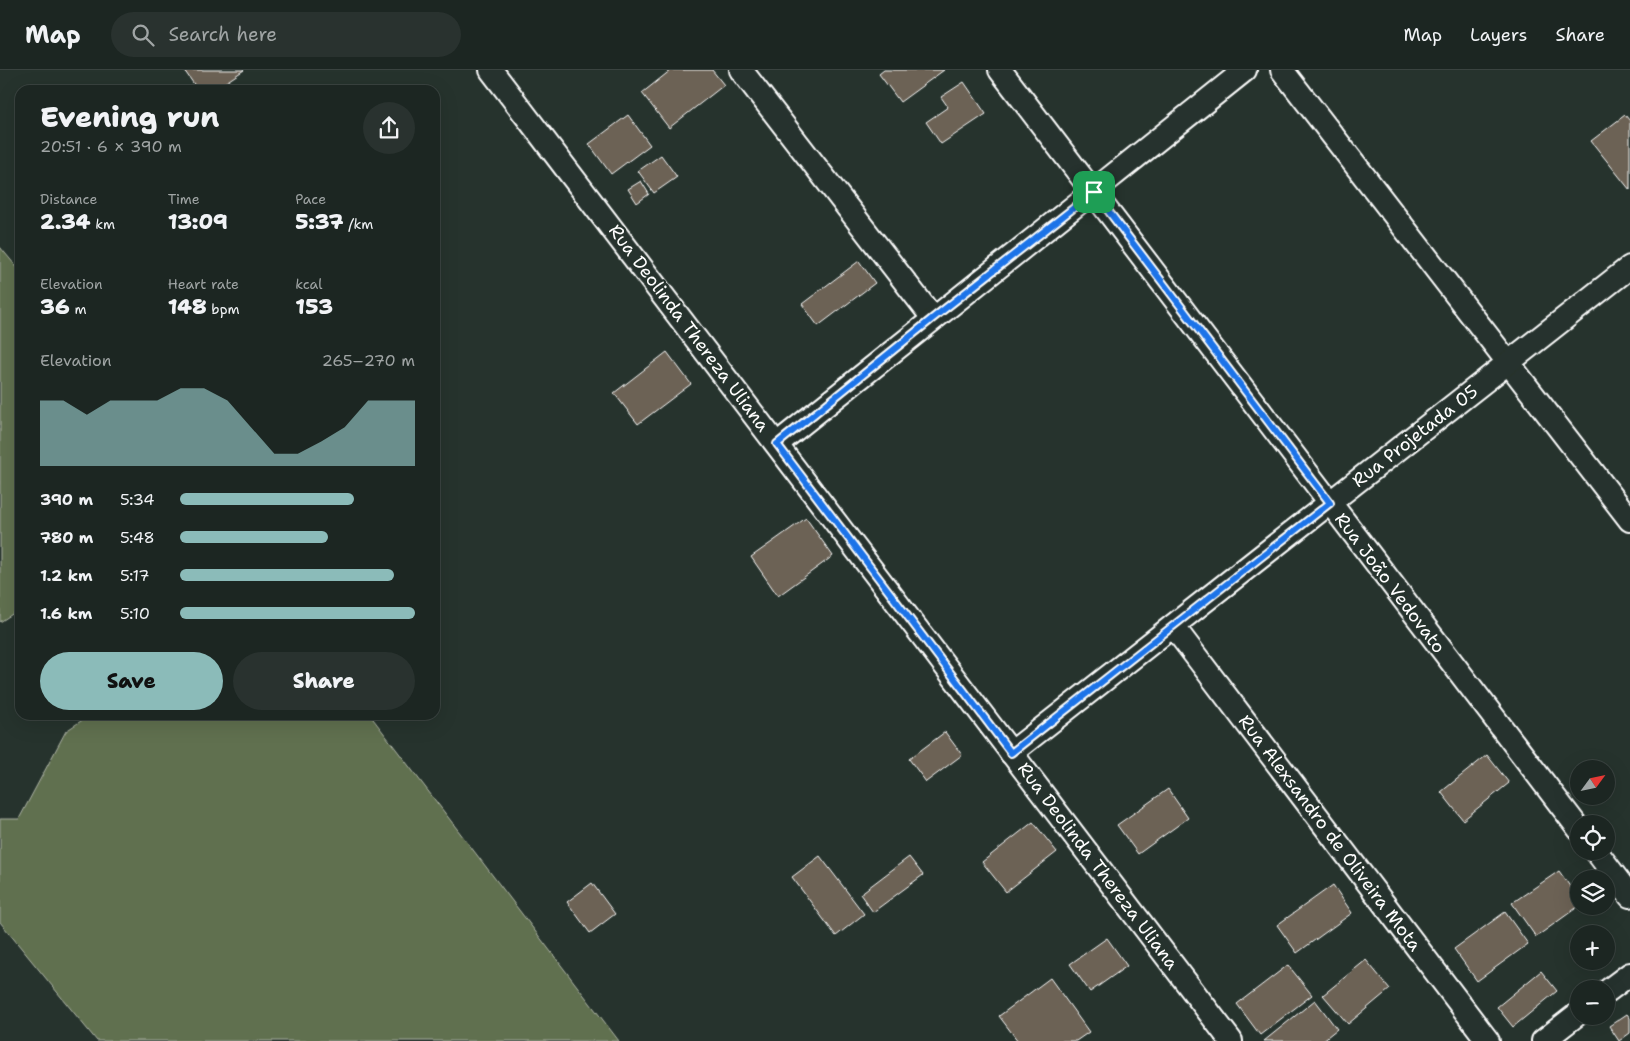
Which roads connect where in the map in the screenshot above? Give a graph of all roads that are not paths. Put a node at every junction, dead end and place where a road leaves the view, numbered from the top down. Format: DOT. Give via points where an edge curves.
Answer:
graph roads {
  1 [pos="491,70"];
  2 [pos="740,70"];
  3 [pos="1000,70"];
  4 [pos="1246,70"];
  5 [pos="1282,70"];
  6 [pos="1094,192"];
  7 [pos="1630,267"];
  8 [pos="933,318"];
  9 [pos="1508,363"];
  10 [pos="777,444"];
  11 [pos="1330,503"];
  12 [pos="1630,520"];
  13 [pos="1173,626"];
  14 [pos="1011,753"];
  15 [pos="1570,817"];
  16 [pos="1603,860"];
  17 [pos="1630,896"];
  18 [pos="1630,974"];
  19 [pos="1615,985"];
  20 [pos="1570,1020"];
  21 [pos="1232,1041"];
  22 [pos="1488,1041"];
  23 [pos="1543,1041"];
  1 -- 10 [label="street, Rua Deolinda Thereza Uliana"];
  2 -- 8 [label="street"];
  3 -- 6 [label="street, Rua João Vedovato"];
  4 -- 6 [label="street"];
  5 -- 9 [label="street"];
  6 -- 8 [label="street"];
  6 -- 11 [label="street, Rua João Vedovato"];
  7 -- 9 [label="street, Rua Projetada 05"];
  8 -- 10 [label="street"];
  9 -- 11 [label="street, Rua Projetada 05"];
  9 -- 12 [label="street"];
  10 -- 14 [label="street, Rua Deolinda Thereza Uliana"];
  11 -- 13 [label="street, Rua Projetada 05"];
  11 -- 15 [label="street, Rua João Vedovato"];
  13 -- 14 [label="street, Rua Projetada 05"];
  13 -- 22 [label="street, Rua Alexsandro de Oliveira Mota"];
  14 -- 21 [label="street, Rua Deolinda Thereza Uliana"];
  16 -- 17 [label="street"];
  18 -- 19 [label="street"];
  20 -- 23 [label="street"];
}
